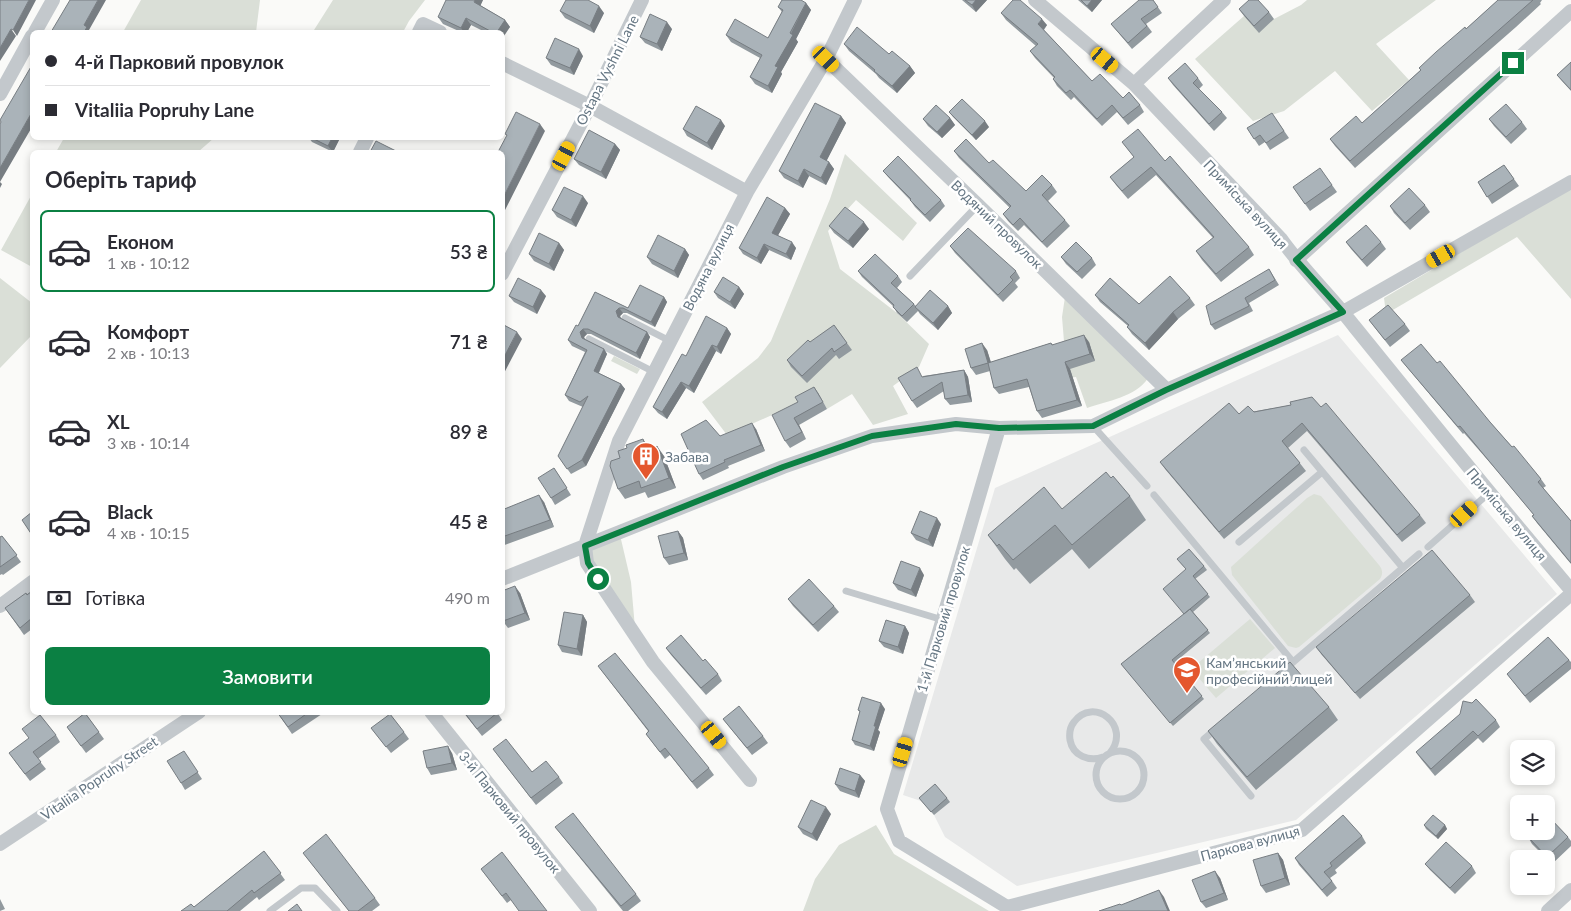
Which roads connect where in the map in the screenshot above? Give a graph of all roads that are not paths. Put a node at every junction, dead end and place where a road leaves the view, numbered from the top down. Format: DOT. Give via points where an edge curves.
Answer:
graph roads {
  1 [pos="53,0"];
  2 [pos="642,0"];
  3 [pos="856,0"];
  4 [pos="1035,0"];
  5 [pos="1224,0"];
  6 [pos="1571,11"];
  7 [pos="36,30"];
  8 [pos="30,40"];
  9 [pos="826,59"];
  10 [pos="505,64"];
  11 [pos="1134,84"];
  12 [pos="0,94"];
  13 [pos="590,106"];
  14 [pos="1571,182"];
  15 [pos="747,192"];
  16 [pos="978,205"];
  17 [pos="1296,260"];
  18 [pos="505,268"];
  19 [pos="910,276"];
  20 [pos="1343,312"];
  21 [pos="625,318"];
  22 [pos="589,339"];
  23 [pos="670,342"];
  24 [pos="654,372"];
  25 [pos="1166,390"];
  26 [pos="1093,426"];
  27 [pos="999,428"];
  28 [pos="1304,450"];
  29 [pos="1322,472"];
  30 [pos="1147,486"];
  31 [pos="1489,493"];
  32 [pos="1154,495"];
  33 [pos="1239,542"];
  34 [pos="585,546"];
  35 [pos="1428,547"];
  36 [pos="1419,554"];
  37 [pos="1403,568"];
  38 [pos="505,578"];
  39 [pos="30,584"];
  40 [pos="846,591"];
  41 [pos="1571,592"];
  42 [pos="0,606"];
  43 [pos="943,620"];
  44 [pos="1293,662"];
  45 [pos="1278,675"];
  46 [pos="194,715"];
  47 [pos="433,715"];
  48 [pos="1219,726"];
  49 [pos="1107,755"];
  50 [pos="750,780"];
  51 [pos="1252,796"];
  52 [pos="886,809"];
  53 [pos="0,844"];
  54 [pos="1571,890"];
  55 [pos="270,911"];
  56 [pos="337,911"];
  57 [pos="590,911"];
  58 [pos="1548,911"];
  1 -- 7 [label="street"];
  2 -- 13 [label="street, Ostapa Vyshni Lane"];
  3 -- 9 [label="street, Водяна вулиця"];
  4 -- 11 [label="street, Приміська вулиця"];
  5 -- 11 [label="street"];
  6 -- 17 [label="street"];
  8 -- 12 [label="street"];
  9 -- 15 [label="street, Водяна вулиця"];
  9 -- 16 [label="street, Водяний провулок"];
  10 -- 13 [label="street"];
  11 -- 17 [label="street, Приміська вулиця" via="1281,239"];
  13 -- 15 [label="street"];
  13 -- 18 [label="street, Ostapa Vyshni Lane"];
  14 -- 20 [label="street"];
  15 -- 23 [label="street, Водяна вулиця"];
  16 -- 19 [label="lane"];
  16 -- 25 [label="street, Водяний провулок"];
  17 -- 20 [label="street, Приміська вулиця"];
  20 -- 25 [label="street"];
  20 -- 31 [label="street, Приміська вулиця"];
  21 -- 23 [label="lane"];
  22 -- 24 [label="lane"];
  23 -- 24 [label="street, Водяна вулиця"];
  24 -- 34 [label="street, Водяна вулиця" via="619,440"];
  25 -- 26 [label="street"];
  26 -- 27 [label="street"];
  26 -- 30 [label="lane"];
  27 -- 34 [label="street" via="956,424 872,436 783,467"];
  27 -- 43 [label="street, 1-й Парковий провулок"];
  28 -- 29 [label="lane"];
  29 -- 33 [label="lane"];
  29 -- 37 [label="lane"];
  31 -- 35 [label="lane"];
  31 -- 41 [label="street, Приміська вулиця"];
  32 -- 44 [label="lane"];
  34 -- 38 [label="street"];
  34 -- 50 [label="street" via="588,563 653,662"];
  36 -- 37 [label="lane"];
  37 -- 44 [label="lane"];
  39 -- 42 [label="street"];
  40 -- 43 [label="lane"];
  41 -- 52 [label="street, Паркова вулиця" via="1302,830 1007,907 899,841"];
  43 -- 52 [label="street, 1-й Парковий провулок"];
  44 -- 45 [label="lane"];
  46 -- 53 [label="street, Vitaliia Popruhy Street"];
  47 -- 57 [label="street, 3-й Парковий провулок"];
  48 -- 51 [label="lane" via="1204,739"];
  49 -- 49 [label="lane" via="1117,740 1115,726 1105,715 1083,714 1072,724 1072,746 1089,759"];
  49 -- 49 [label="lane" via="1096,770 1098,785 1108,796 1130,797 1141,787 1142,765 1131,754"];
  54 -- 58 [label="street"];
  55 -- 56 [label="lane" via="301,888 315,888"];
}
